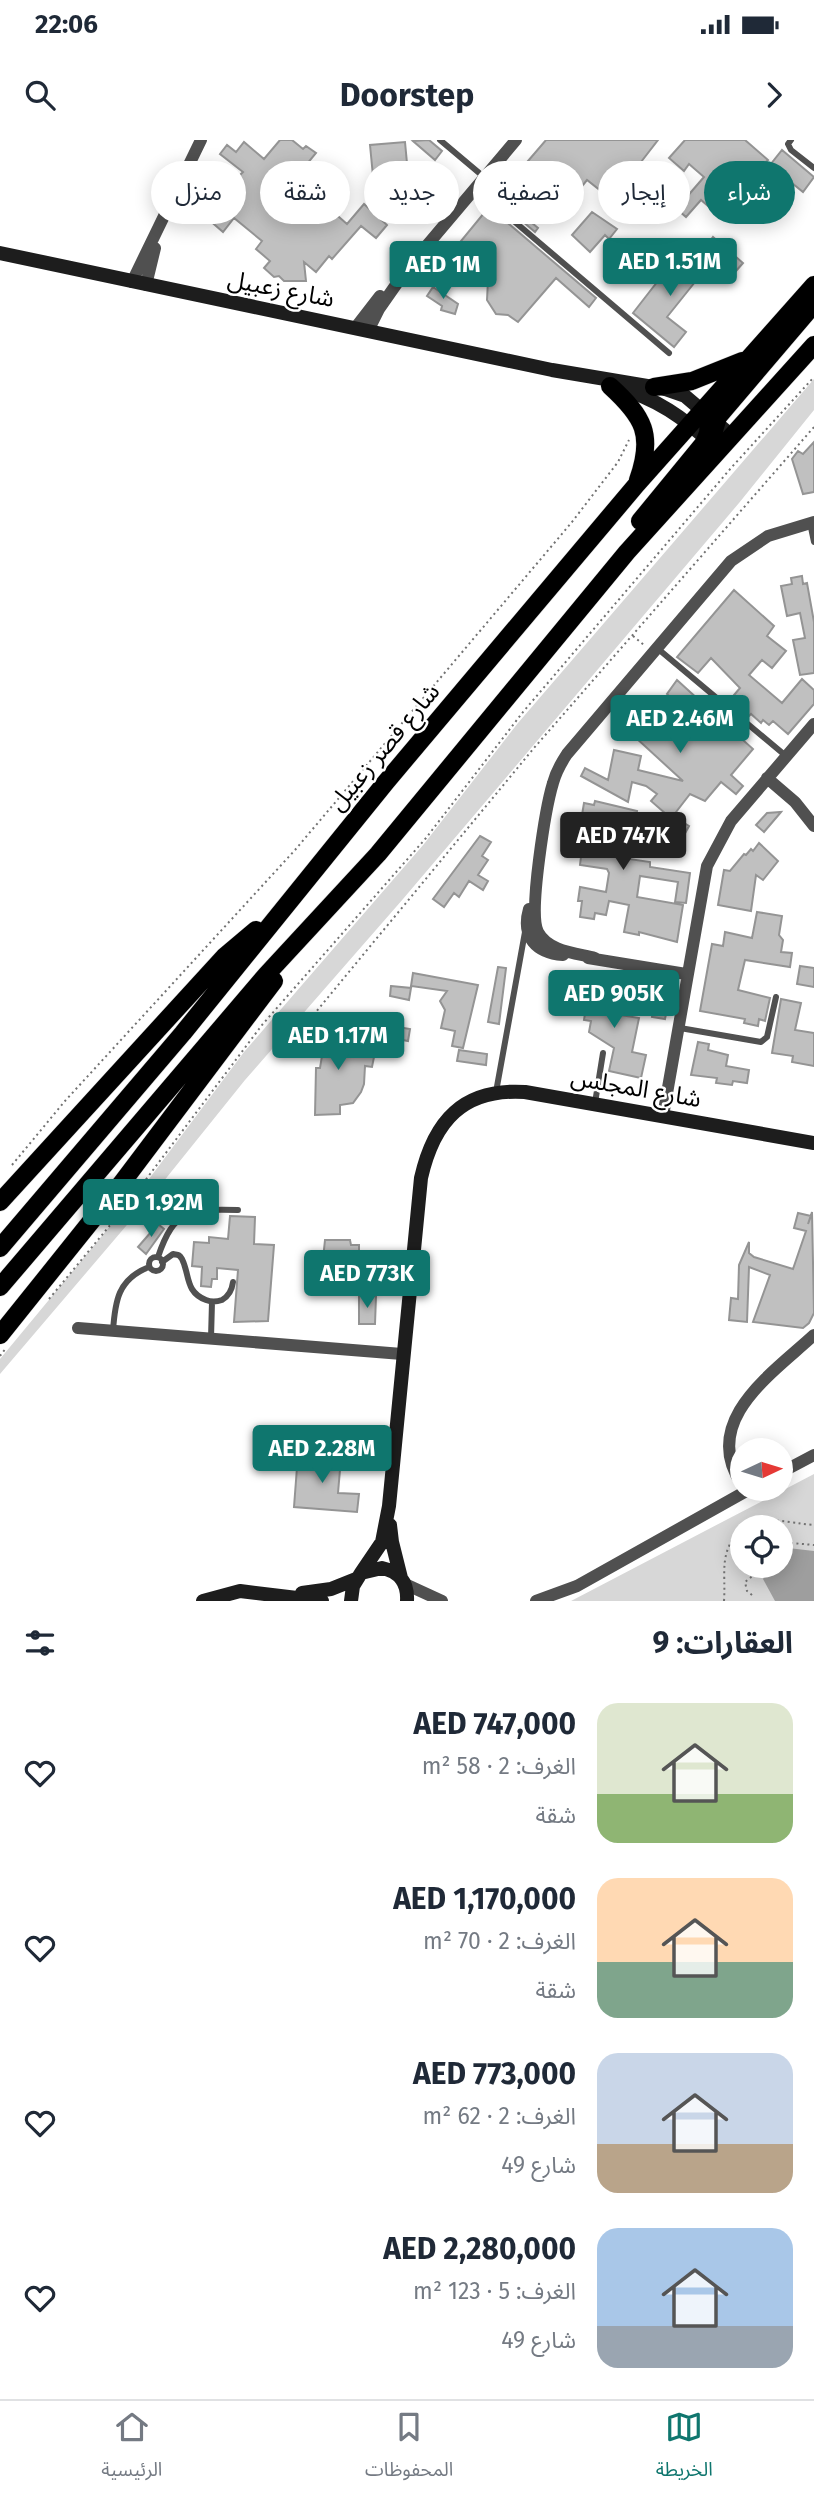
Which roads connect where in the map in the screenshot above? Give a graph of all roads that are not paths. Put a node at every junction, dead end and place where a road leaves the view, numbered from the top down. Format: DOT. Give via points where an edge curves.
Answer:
graph roads {
  1 [pos="201,140"];
  2 [pos="440,140"];
  3 [pos="516,140"];
  4 [pos="791,140"];
  5 [pos="498,161"];
  6 [pos="814,167"];
  7 [pos="473,168"];
  8 [pos="473,190"];
  9 [pos="517,224"];
  10 [pos="0,253"];
  11 [pos="139,283"];
  12 [pos="814,285"];
  13 [pos="814,304"];
  14 [pos="363,328"];
  15 [pos="814,345"];
  16 [pos="669,353"];
  17 [pos="748,358"];
  18 [pos="552,370"];
  19 [pos="610,386"];
  20 [pos="654,387"];
  21 [pos="703,420"];
  22 [pos="732,436"];
  23 [pos="713,444"];
  24 [pos="636,484"];
  25 [pos="812,523"];
  26 [pos="814,542"];
  27 [pos="657,648"];
  28 [pos="814,723"];
  29 [pos="786,756"];
  30 [pos="766,778"];
  31 [pos="814,826"];
  32 [pos="538,875"];
  33 [pos="276,916"];
  34 [pos="526,925"];
  35 [pos="297,943"];
  36 [pos="595,958"];
  37 [pos="686,974"];
  38 [pos="776,997"];
  39 [pos="678,1027"];
  40 [pos="603,1053"];
  41 [pos="496,1092"];
  42 [pos="595,1103"];
  43 [pos="663,1116"];
  44 [pos="814,1143"];
  45 [pos="0,1202"];
  46 [pos="238,1210"];
  47 [pos="0,1248"];
  48 [pos="160,1260"];
  49 [pos="149,1267"];
  50 [pos="233,1282"];
  51 [pos="0,1287"];
  52 [pos="212,1302"];
  53 [pos="78,1328"];
  54 [pos="113,1331"];
  55 [pos="814,1335"];
  56 [pos="211,1339"];
  57 [pos="4,1341"];
  58 [pos="402,1354"];
  59 [pos="730,1451"];
  60 [pos="814,1455"];
  61 [pos="793,1466"];
  62 [pos="730,1498"];
  63 [pos="389,1506"];
  64 [pos="359,1576"];
  65 [pos="403,1581"];
  66 [pos="286,1595"];
  67 [pos="203,1601"];
  68 [pos="322,1601"];
  69 [pos="351,1601"];
  70 [pos="407,1601"];
  71 [pos="442,1601"];
  72 [pos="536,1601"];
  1 -- 11 [label="street"];
  2 -- 7 [label="lane"];
  3 -- 5 [label="street"];
  4 -- 6 [label="lane" via="791,150"];
  8 -- 14 [label="street"];
  9 -- 16 [label="lane"];
  10 -- 11 [label="street, شارع زعبيل"];
  11 -- 14 [label="street, شارع زعبيل"];
  12 -- 17 [label="main road, شارع قصر زعبيل"];
  13 -- 21 [label="main road"];
  14 -- 18 [label="street, شارع زعبيل"];
  15 -- 22 [label="main road"];
  17 -- 20 [label="main road" via="692,381"];
  17 -- 21 [label="main road, شارع قصر زعبيل"];
  18 -- 19 [label="street, شارع زعبيل"];
  18 -- 20 [label="street, شارع زعبيل"];
  19 -- 21 [label="street, شارع زعبيل"];
  19 -- 24 [label="main road" via="630,404 643,425 646,455"];
  20 -- 21 [label="street, شارع زعبيل" via="685,396"];
  21 -- 22 [label="street"];
  21 -- 23 [label="main road" via="708,422"];
  21 -- 24 [label="main road, شارع قصر زعبيل"];
  22 -- 23 [label="main road"];
  23 -- 35 [label="main road" via="456,762"];
  24 -- 33 [label="main road, شارع قصر زعبيل"];
  25 -- 26 [label="lane"];
  25 -- 27 [label="street" via="768,536 731,561"];
  27 -- 29 [label="lane"];
  27 -- 32 [label="street" via="558,768"];
  28 -- 29 [label="street"];
  29 -- 30 [label="street"];
  30 -- 31 [label="street" via="795,802"];
  30 -- 37 [label="street" via="731,821 707,866"];
  32 -- 34 [label="street"];
  32 -- 36 [label="street" via="533,915 538,933 551,946"];
  33 -- 45 [label="main road" via="224,957"];
  33 -- 47 [label="main road, شارع قصر زعبيل"];
  34 -- 36 [label="street" via="539,949"];
  34 -- 41 [label="lane"];
  35 -- 51 [label="main road"];
  35 -- 57 [label="main road" via="238,1031"];
  36 -- 37 [label="street"];
  37 -- 39 [label="street"];
  38 -- 39 [label="lane" via="767,1037 761,1042"];
  39 -- 43 [label="street"];
  40 -- 42 [label="lane"];
  41 -- 42 [label="street, شارع المجلس" via="538,1093"];
  41 -- 58 [label="street, شارع المجلس" via="453,1112 427,1154"];
  42 -- 43 [label="street, شارع المجلس"];
  43 -- 44 [label="street, شارع المجلس"];
  46 -- 48 [label="lane" via="205,1209 182,1216 166,1234"];
  48 -- 49 [label="lane" via="149,1261"];
  48 -- 49 [label="lane" via="160,1270"];
  48 -- 52 [label="lane" via="178,1254 192,1291"];
  49 -- 54 [label="lane" via="131,1276 118,1293"];
  50 -- 52 [label="lane" via="229,1295"];
  52 -- 56 [label="lane"];
  53 -- 54 [label="street"];
  54 -- 56 [label="street"];
  55 -- 59 [label="street" via="746,1399 730,1430"];
  56 -- 58 [label="street"];
  58 -- 63 [label="street"];
  60 -- 61 [label="street"];
  62 -- 72 [label="street" via="577,1586"];
  63 -- 64 [label="street" via="382,1542"];
  63 -- 65 [label="street" via="392,1542"];
  64 -- 65 [label="street" via="382,1567"];
  64 -- 66 [label="street" via="331,1589"];
  64 -- 69 [label="street"];
  65 -- 70 [label="street"];
  65 -- 71 [label="street"];
  66 -- 67 [label="street" via="240,1591"];
  66 -- 68 [label="street"];
}
